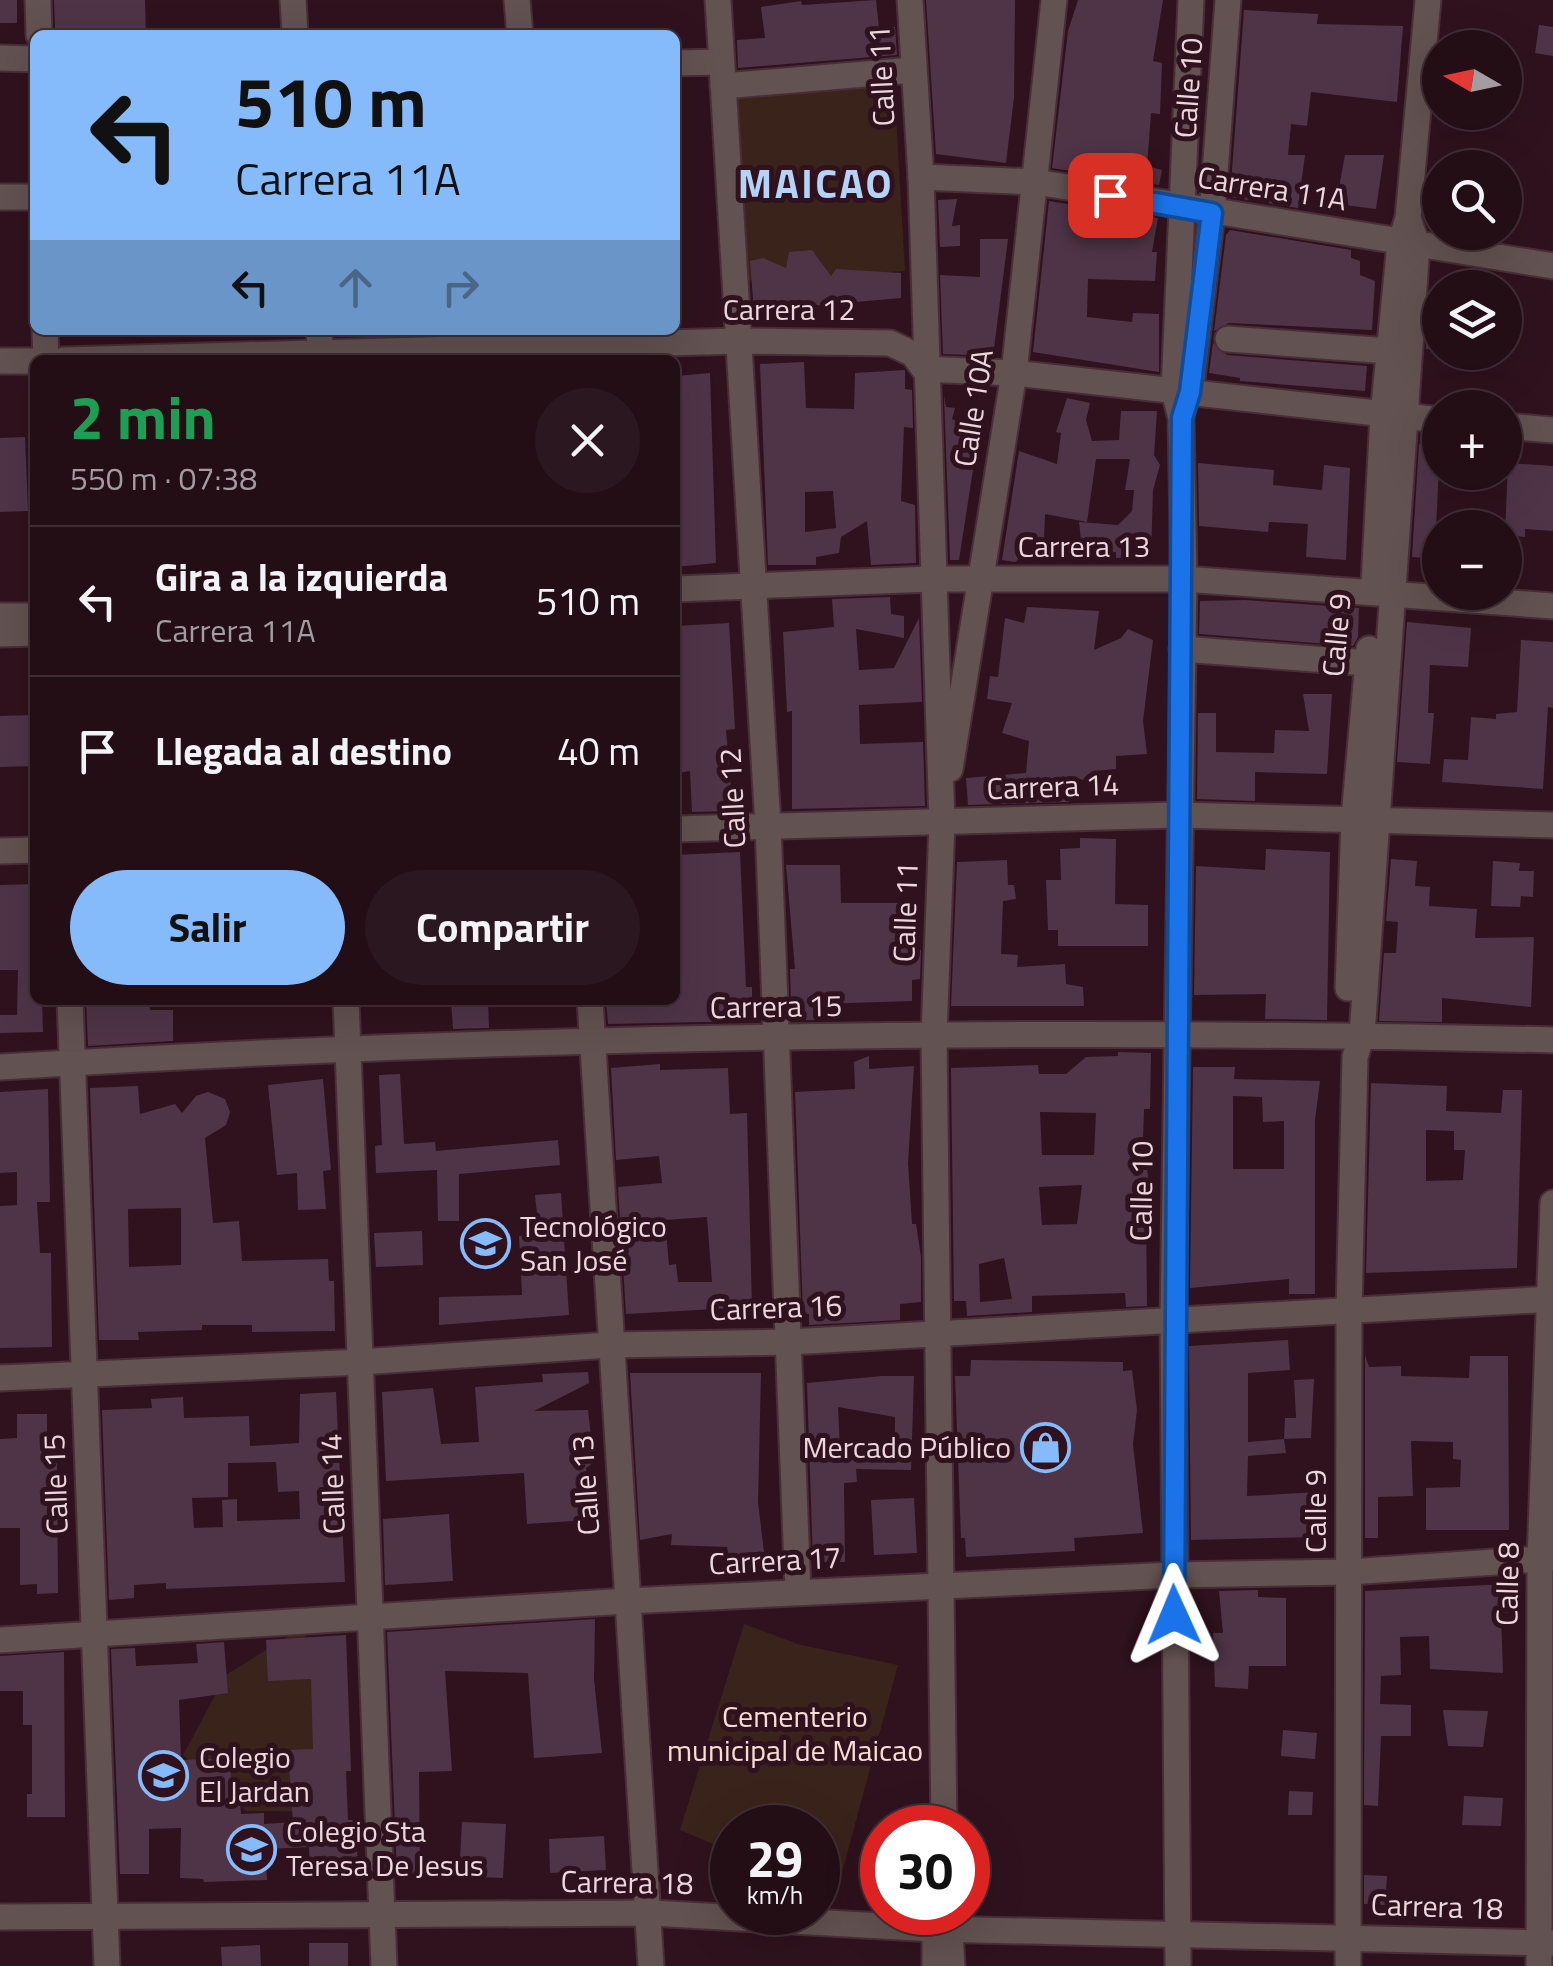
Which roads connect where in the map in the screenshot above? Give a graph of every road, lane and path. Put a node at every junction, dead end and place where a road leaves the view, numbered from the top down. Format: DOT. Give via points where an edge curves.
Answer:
graph roads {
  1 [pos="38,0"];
  2 [pos="293,0"];
  3 [pos="517,0"];
  4 [pos="718,0"];
  5 [pos="910,0"];
  6 [pos="1054,0"];
  7 [pos="1192,0"];
  8 [pos="1228,0"];
  9 [pos="1428,0"];
  10 [pos="40,30"];
  11 [pos="294,30"];
  12 [pos="520,30"];
  13 [pos="0,58"];
  14 [pos="30,59"];
  15 [pos="680,64"];
  16 [pos="913,70"];
  17 [pos="722,74"];
  18 [pos="921,177"];
  19 [pos="1036,182"];
  20 [pos="0,197"];
  21 [pos="30,197"];
  22 [pos="1183,208"];
  23 [pos="1212,213"];
  24 [pos="1409,244"];
  25 [pos="1553,266"];
  26 [pos="1228,340"];
  27 [pos="738,341"];
  28 [pos="536,345"];
  29 [pos="320,348"];
  30 [pos="1389,351"];
  31 [pos="171,355"];
  32 [pos="30,360"];
  33 [pos="0,361"];
  34 [pos="924,369"];
  35 [pos="1014,373"];
  36 [pos="1182,392"];
  37 [pos="1394,416"];
  38 [pos="1422,418"];
  39 [pos="1522,427"];
  40 [pos="1553,430"];
  41 [pos="931,578"];
  42 [pos="979,579"];
  43 [pos="1184,580"];
  44 [pos="752,586"];
  45 [pos="680,589"];
  46 [pos="1381,597"];
  47 [pos="1553,606"];
  48 [pos="0,616"];
  49 [pos="30,616"];
  50 [pos="30,633"];
  51 [pos="0,634"];
  52 [pos="1182,648"];
  53 [pos="1368,663"];
  54 [pos="1177,815"];
  55 [pos="1364,818"];
  56 [pos="768,824"];
  57 [pos="942,824"];
  58 [pos="1553,824"];
  59 [pos="680,829"];
  60 [pos="30,850"];
  61 [pos="0,852"];
  62 [pos="70,1005"];
  63 [pos="346,1005"];
  64 [pos="590,1005"];
  65 [pos="1176,1034"];
  66 [pos="934,1036"];
  67 [pos="778,1040"];
  68 [pos="1553,1040"];
  69 [pos="593,1042"];
  70 [pos="1355,1042"];
  71 [pos="348,1049"];
  72 [pos="72,1062"];
  73 [pos="0,1066"];
  74 [pos="1553,1203"];
  75 [pos="1551,1300"];
  76 [pos="1349,1312"];
  77 [pos="1173,1321"];
  78 [pos="938,1334"];
  79 [pos="790,1342"];
  80 [pos="609,1345"];
  81 [pos="360,1362"];
  82 [pos="85,1375"];
  83 [pos="0,1378"];
  84 [pos="1547,1558"];
  85 [pos="1349,1572"];
  86 [pos="1173,1575"];
  87 [pos="943,1586"];
  88 [pos="798,1592"];
  89 [pos="626,1601"];
  90 [pos="370,1614"];
  91 [pos="92,1635"];
  92 [pos="0,1640"];
  93 [pos="944,1805"];
  94 [pos="650,1913"];
  95 [pos="107,1916"];
  96 [pos="382,1916"];
  97 [pos="0,1918"];
  98 [pos="860,1919"];
  99 [pos="990,1924"];
  100 [pos="1178,1934"];
  101 [pos="941,1935"];
  102 [pos="946,1935"];
  103 [pos="1348,1936"];
  104 [pos="1544,1950"];
  105 [pos="107,1966"];
  106 [pos="384,1966"];
  107 [pos="652,1966"];
  108 [pos="935,1966"];
  109 [pos="952,1966"];
  110 [pos="1178,1966"];
  111 [pos="1348,1966"];
  1 -- 10 [label="street"];
  2 -- 11 [label="street"];
  3 -- 12 [label="street"];
  4 -- 17 [label="street, Calle 12"];
  5 -- 16 [label="street, Calle 11"];
  6 -- 19 [label="street, Calle 10A"];
  7 -- 22 [label="street"];
  8 -- 23 [label="street, Calle 10"];
  9 -- 24 [label="street, Calle 9"];
  13 -- 14 [label="street"];
  15 -- 17 [label="street"];
  16 -- 17 [label="street"];
  16 -- 18 [label="street, Calle 11"];
  17 -- 27 [label="street, Calle 12"];
  18 -- 19 [label="street, Carrera 11A"];
  18 -- 34 [label="street, Calle 11"];
  19 -- 22 [label="street, Carrera 11A"];
  19 -- 35 [label="street, Calle 10A"];
  20 -- 21 [label="street"];
  22 -- 23 [label="street, Carrera 11A"];
  22 -- 36 [label="street"];
  23 -- 24 [label="street, Carrera 11A"];
  23 -- 36 [label="street, Calle 10"];
  24 -- 25 [label="street, Carrera 11A"];
  24 -- 30 [label="street, Calle 9"];
  24 -- 37 [label="street, Calle 9"];
  26 -- 30 [label="street"];
  27 -- 28 [label="street, Carrera 12"];
  27 -- 34 [label="street, Carrera 12" via="890,343 913,354"];
  27 -- 44 [label="street, Calle 12"];
  28 -- 29 [label="street, Carrera 12"];
  29 -- 31 [label="street, Carrera 12"];
  30 -- 37 [label="street, Calle 9"];
  32 -- 33 [label="street"];
  34 -- 35 [label="street"];
  34 -- 41 [label="street, Calle 11"];
  35 -- 36 [label="street"];
  35 -- 42 [label="street, Calle 10A"];
  36 -- 37 [label="street"];
  36 -- 43 [label="street, Calle 10"];
  37 -- 38 [label="street"];
  37 -- 46 [label="street, Calle 9"];
  39 -- 40 [label="street"];
  41 -- 42 [label="street, Carrera 13"];
  41 -- 44 [label="street, Carrera 13"];
  41 -- 57 [label="street, Calle 11"];
  42 -- 43 [label="street, Carrera 13"];
  42 -- 57 [label="street, Calle 10A"];
  43 -- 46 [label="street, Carrera 13"];
  43 -- 52 [label="street, Calle 10"];
  44 -- 45 [label="street, Carrera 13"];
  44 -- 56 [label="street, Calle 12"];
  46 -- 47 [label="street, Carrera 13"];
  46 -- 53 [label="street, Calle 9"];
  46 -- 55 [label="street, Calle 9"];
  48 -- 49 [label="street"];
  50 -- 51 [label="street"];
  52 -- 53 [label="street"];
  52 -- 54 [label="street, Calle 10"];
  53 -- 55 [label="street, Calle 9"];
  54 -- 55 [label="street, Carrera 14"];
  54 -- 57 [label="street, Carrera 14"];
  54 -- 65 [label="street, Calle 10"];
  55 -- 58 [label="street, Carrera 14"];
  55 -- 70 [label="street, Calle 9"];
  56 -- 57 [label="street, Carrera 14"];
  56 -- 59 [label="street, Carrera 14"];
  56 -- 67 [label="street, Calle 12"];
  57 -- 66 [label="street, Calle 11"];
  60 -- 61 [label="street"];
  62 -- 72 [label="street, Calle 15"];
  63 -- 71 [label="street, Calle 14"];
  64 -- 69 [label="street, Calle 13"];
  65 -- 66 [label="street, Carrera 15"];
  65 -- 70 [label="street, Carrera 15"];
  65 -- 77 [label="street, Calle 10"];
  66 -- 67 [label="street, Carrera 15"];
  66 -- 78 [label="street, Calle 11"];
  67 -- 69 [label="street, Carrera 15"];
  67 -- 79 [label="street, Calle 12"];
  68 -- 70 [label="street, Carrera 15"];
  69 -- 71 [label="street, Carrera 15"];
  69 -- 80 [label="street, Calle 13"];
  70 -- 76 [label="street, Calle 9"];
  71 -- 72 [label="street, Carrera 15"];
  71 -- 81 [label="street, Calle 14"];
  72 -- 73 [label="street, Carrera 15"];
  72 -- 82 [label="street, Calle 15"];
  74 -- 75 [label="street, Calle 8"];
  75 -- 76 [label="street, Carrera 16"];
  75 -- 84 [label="street, Calle 8"];
  76 -- 77 [label="street, Carrera 16"];
  76 -- 85 [label="street, Calle 9"];
  77 -- 78 [label="street, Carrera 16"];
  77 -- 86 [label="street, Calle 10"];
  78 -- 79 [label="street, Carrera 16"];
  78 -- 87 [label="street, Calle 11"];
  79 -- 80 [label="street, Carrera 16"];
  79 -- 88 [label="street, Calle 12"];
  80 -- 81 [label="street, Carrera 16"];
  80 -- 89 [label="street, Calle 13"];
  81 -- 82 [label="street, Carrera 16"];
  81 -- 90 [label="street, Calle 14"];
  82 -- 83 [label="street, Carrera 16"];
  82 -- 91 [label="street, Calle 15"];
  84 -- 85 [label="street, Carrera 17"];
  84 -- 104 [label="street, Calle 8"];
  85 -- 86 [label="street, Carrera 17"];
  85 -- 103 [label="street, Calle 9"];
  86 -- 87 [label="street, Carrera 17"];
  86 -- 100 [label="street, Calle 10"];
  87 -- 88 [label="street, Carrera 17"];
  87 -- 93 [label="street, Calle 11"];
  88 -- 89 [label="street, Carrera 17"];
  89 -- 90 [label="street, Carrera 17"];
  89 -- 94 [label="street, Calle 13"];
  90 -- 91 [label="street, Carrera 17"];
  90 -- 96 [label="street, Calle 14"];
  91 -- 92 [label="street, Carrera 17"];
  91 -- 95 [label="street, Calle 15"];
  94 -- 96 [label="street, Carrera 18"];
  94 -- 98 [label="street, Carrera 18"];
  94 -- 107 [label="street, Calle 13"];
  95 -- 96 [label="street, Carrera 18"];
  95 -- 97 [label="street, Carrera 18"];
  95 -- 105 [label="street, Calle 15"];
  96 -- 106 [label="street, Calle 14"];
  99 -- 100 [label="street, Carrera 18"];
  100 -- 103 [label="street, Carrera 18"];
  100 -- 110 [label="street, Calle 10"];
  101 -- 108 [label="street"];
  102 -- 109 [label="street"];
  103 -- 104 [label="street, Carrera 18"];
  103 -- 111 [label="street, Calle 9"];
}
